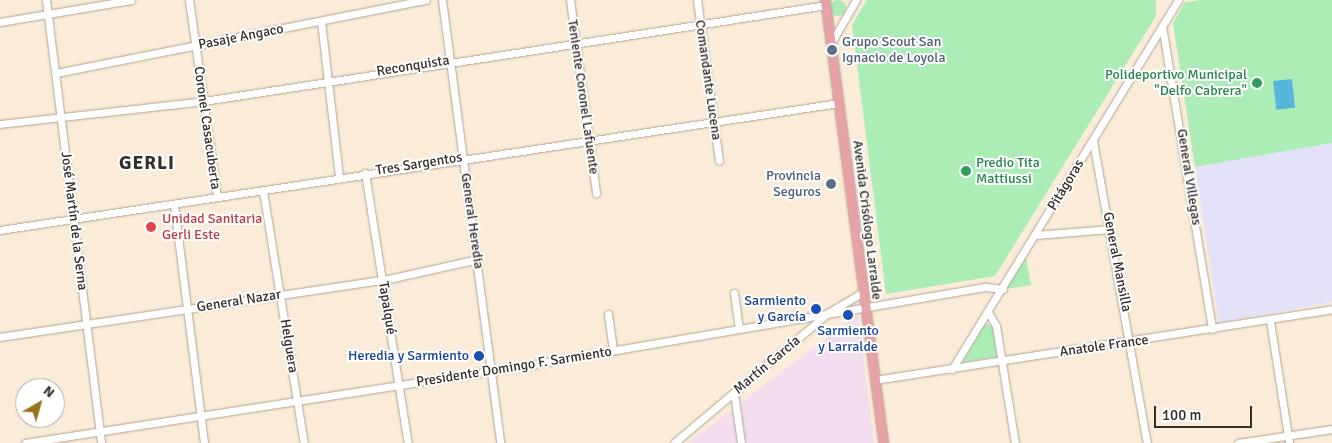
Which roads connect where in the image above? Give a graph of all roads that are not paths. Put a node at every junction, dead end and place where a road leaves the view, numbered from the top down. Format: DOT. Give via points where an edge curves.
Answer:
graph roads {
  1 [pos="46,0"];
  2 [pos="131,0"];
  3 [pos="188,0"];
  4 [pos="426,0"];
  5 [pos="442,0"];
  6 [pos="570,0"];
  7 [pos="697,0"];
  8 [pos="856,0"];
  9 [pos="1178,0"];
  10 [pos="826,3"];
  11 [pos="48,16"];
  12 [pos="321,21"];
  13 [pos="0,22"];
  14 [pos="700,24"];
  15 [pos="1162,26"];
  16 [pos="575,42"];
  17 [pos="831,43"];
  18 [pos="196,45"];
  19 [pos="450,60"];
  20 [pos="56,73"];
  21 [pos="328,80"];
  22 [pos="204,101"];
  23 [pos="839,103"];
  24 [pos="61,118"];
  25 [pos="713,121"];
  26 [pos="0,124"];
  27 [pos="588,139"];
  28 [pos="1093,141"];
  29 [pos="464,158"];
  30 [pos="719,160"];
  31 [pos="365,173"];
  32 [pos="339,177"];
  33 [pos="263,191"];
  34 [pos="596,193"];
  35 [pos="216,197"];
  36 [pos="174,205"];
  37 [pos="74,219"];
  38 [pos="1110,229"];
  39 [pos="0,230"];
  40 [pos="1036,236"];
  41 [pos="478,260"];
  42 [pos="382,279"];
  43 [pos="1002,290"];
  44 [pos="863,292"];
  45 [pos="734,293"];
  46 [pos="281,294"];
  47 [pos="868,307"];
  48 [pos="187,309"];
  49 [pos="1332,309"];
  50 [pos="988,312"];
  51 [pos="828,313"];
  52 [pos="608,314"];
  53 [pos="1270,321"];
  54 [pos="88,323"];
  55 [pos="739,329"];
  56 [pos="1212,329"];
  57 [pos="0,337"];
  58 [pos="1132,343"];
  59 [pos="613,350"];
  60 [pos="1003,361"];
  61 [pos="952,369"];
  62 [pos="492,371"];
  63 [pos="875,380"];
  64 [pos="398,386"];
  65 [pos="734,393"];
  66 [pos="298,400"];
  67 [pos="200,416"];
  68 [pos="1332,429"];
  69 [pos="100,432"];
  70 [pos="1288,439"];
  71 [pos="25,443"];
  72 [pos="102,443"];
  73 [pos="204,443"];
  74 [pos="304,443"];
  75 [pos="408,443"];
  76 [pos="500,443"];
  77 [pos="674,443"];
  78 [pos="741,443"];
  79 [pos="883,443"];
  80 [pos="1016,443"];
  81 [pos="1147,443"];
  82 [pos="1238,443"];
  1 -- 11 [label="street, José Martín de la Serna"];
  2 -- 11 [label="street"];
  3 -- 18 [label="street, Coronel Casacuberta"];
  4 -- 12 [label="street, Pasaje Angaco"];
  5 -- 19 [label="street, General Heredia"];
  6 -- 16 [label="street, Teniente Coronel Lafuente"];
  7 -- 14 [label="street, Comandante Lucena"];
  8 -- 17 [label="street"];
  9 -- 15 [label="street, Pitágoras"];
  10 -- 14 [label="street, Reconquista"];
  10 -- 17 [label="main road, Avenida Crisólogo Larralde"];
  11 -- 13 [label="street"];
  11 -- 20 [label="street, José Martín de la Serna"];
  12 -- 18 [label="street, Pasaje Angaco"];
  12 -- 21 [label="street"];
  14 -- 16 [label="street, Reconquista"];
  14 -- 25 [label="street, Comandante Lucena"];
  15 -- 28 [label="street, Pitágoras"];
  15 -- 56 [label="street, General Villegas"];
  16 -- 19 [label="street, Reconquista"];
  16 -- 27 [label="street, Teniente Coronel Lafuente"];
  17 -- 23 [label="main road, Avenida Crisólogo Larralde"];
  18 -- 20 [label="street, Pasaje Angaco"];
  18 -- 22 [label="street, Coronel Casacuberta"];
  19 -- 21 [label="street, Reconquista"];
  19 -- 29 [label="street, General Heredia"];
  20 -- 24 [label="street, José Martín de la Serna"];
  21 -- 22 [label="street, Reconquista"];
  21 -- 32 [label="street"];
  22 -- 24 [label="street, Reconquista"];
  22 -- 35 [label="street, Coronel Casacuberta"];
  23 -- 25 [label="street, Tres Sargentos"];
  23 -- 44 [label="main road, Avenida Crisólogo Larralde"];
  24 -- 26 [label="street, Reconquista"];
  24 -- 37 [label="street, José Martín de la Serna"];
  25 -- 27 [label="street, Tres Sargentos"];
  25 -- 30 [label="street, Comandante Lucena"];
  27 -- 29 [label="street, Tres Sargentos"];
  27 -- 34 [label="street, Teniente Coronel Lafuente"];
  28 -- 38 [label="street, General Mansilla"];
  28 -- 40 [label="street, Pitágoras"];
  29 -- 31 [label="street, Tres Sargentos"];
  29 -- 41 [label="street, General Heredia"];
  31 -- 32 [label="street, Tres Sargentos"];
  31 -- 42 [label="street, Tapalqué"];
  32 -- 33 [label="street, Tres Sargentos"];
  33 -- 35 [label="street, Tres Sargentos"];
  33 -- 46 [label="street, Helguera"];
  35 -- 36 [label="street, Tres Sargentos"];
  36 -- 37 [label="street, Tres Sargentos"];
  36 -- 48 [label="street"];
  37 -- 39 [label="street, Tres Sargentos"];
  37 -- 54 [label="street, José Martín de la Serna"];
  38 -- 40 [label="street"];
  38 -- 58 [label="street, General Mansilla"];
  40 -- 43 [label="street, Pitágoras"];
  41 -- 42 [label="street, General Nazar"];
  41 -- 62 [label="street, General Heredia"];
  42 -- 46 [label="street, General Nazar"];
  42 -- 64 [label="street, Tapalqué"];
  43 -- 47 [label="street, Presidente Domingo F. Sarmiento" via="986,287"];
  43 -- 50 [label="street, Pitágoras"];
  44 -- 47 [label="main road, Avenida Crisólogo Larralde"];
  44 -- 51 [label="street, Martín García"];
  45 -- 55 [label="street"];
  46 -- 48 [label="street, General Nazar"];
  46 -- 66 [label="street, Helguera"];
  47 -- 51 [label="street, Presidente Domingo F. Sarmiento"];
  47 -- 63 [label="main road, Avenida Crisólogo Larralde"];
  48 -- 54 [label="street, General Nazar"];
  48 -- 67 [label="street"];
  49 -- 53 [label="street, Anatole France"];
  50 -- 60 [label="street" via="996,326"];
  50 -- 61 [label="street, Pitágoras"];
  51 -- 55 [label="street, Presidente Domingo F. Sarmiento"];
  51 -- 65 [label="street, Martín García"];
  52 -- 59 [label="street"];
  53 -- 56 [label="street, Anatole France"];
  53 -- 70 [label="street"];
  54 -- 57 [label="street, General Nazar"];
  54 -- 69 [label="street, José Martín de la Serna"];
  55 -- 59 [label="street, Presidente Domingo F. Sarmiento"];
  56 -- 58 [label="street, Anatole France"];
  58 -- 60 [label="street, Anatole France"];
  58 -- 81 [label="street, General Mansilla"];
  59 -- 62 [label="street, Presidente Domingo F. Sarmiento"];
  60 -- 61 [label="street, Anatole France"];
  60 -- 80 [label="street"];
  61 -- 63 [label="street, Anatole France"];
  62 -- 64 [label="street, Presidente Domingo F. Sarmiento"];
  62 -- 76 [label="street, General Heredia"];
  63 -- 79 [label="main road, Avenida Crisólogo Larralde"];
  64 -- 66 [label="street, Presidente Domingo F. Sarmiento"];
  64 -- 75 [label="street, Tapalqué"];
  65 -- 77 [label="street, Martín García"];
  65 -- 78 [label="street"];
  66 -- 67 [label="street, Presidente Domingo F. Sarmiento"];
  66 -- 74 [label="street, Helguera"];
  67 -- 69 [label="street, Presidente Domingo F. Sarmiento"];
  67 -- 73 [label="street"];
  68 -- 70 [label="street"];
  69 -- 71 [label="street, Presidente Domingo F. Sarmiento"];
  69 -- 72 [label="street, José Martín de la Serna"];
  70 -- 82 [label="street"];
}
